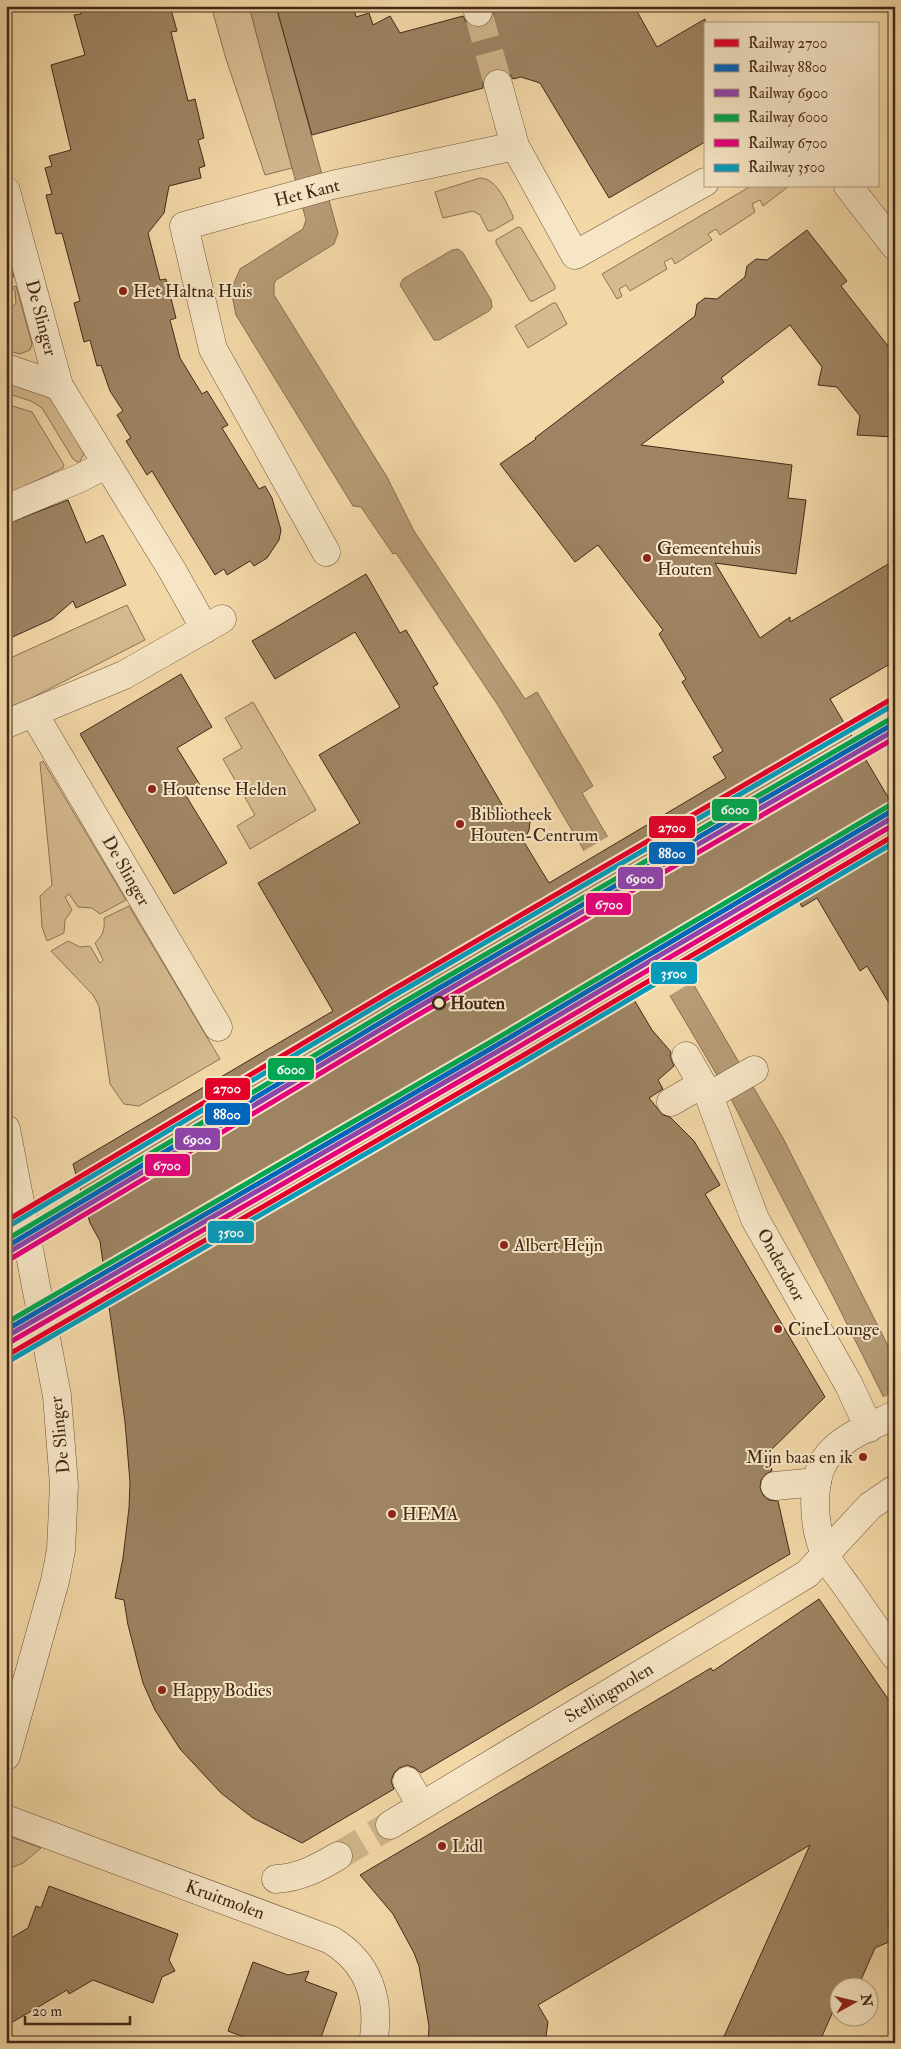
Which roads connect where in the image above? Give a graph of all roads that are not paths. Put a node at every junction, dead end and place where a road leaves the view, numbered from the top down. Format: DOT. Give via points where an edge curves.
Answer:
graph roads {
  1 [pos="498,84"];
  2 [pos="515,146"];
  3 [pos="704,183"];
  4 [pos="850,188"];
  5 [pos="6,191"];
  6 [pos="895,246"];
  7 [pos="6,368"];
  8 [pos="59,386"];
  9 [pos="107,464"];
  10 [pos="6,509"];
  11 [pos="326,552"];
  12 [pos="34,714"];
  13 [pos="6,724"];
  14 [pos="218,1027"];
  15 [pos="686,1056"];
  16 [pos="754,1070"];
  17 [pos="710,1090"];
  18 [pos="671,1102"];
  19 [pos="6,1129"];
  20 [pos="883,1420"];
  21 [pos="817,1482"];
  22 [pos="775,1486"];
  23 [pos="895,1490"];
  24 [pos="826,1556"];
  25 [pos="895,1656"];
  26 [pos="9,1748"];
  27 [pos="407,1781"];
  28 [pos="421,1805"];
  29 [pos="6,1820"];
  30 [pos="390,1825"];
  31 [pos="338,1856"];
  32 [pos="276,1879"];
  33 [pos="373,2043"];
  1 -- 2 [label="street"];
  2 -- 3 [label="street" via="575,255"];
  2 -- 11 [label="street, Het Kant" via="332,186 184,226 213,349"];
  4 -- 6 [label="street"];
  5 -- 8 [label="street, De Slinger"];
  7 -- 8 [label="street, De Slinger"];
  8 -- 9 [label="street, De Slinger"];
  9 -- 10 [label="street"];
  9 -- 12 [label="street, De Slinger" via="172,570 214,624 124,675"];
  12 -- 13 [label="street, De Slinger"];
  12 -- 14 [label="street, De Slinger"];
  15 -- 17 [label="street, Onderdoor"];
  16 -- 17 [label="street"];
  17 -- 18 [label="street"];
  17 -- 20 [label="street, Onderdoor" via="755,1219 848,1385"];
  19 -- 26 [label="street, De Slinger" via="56,1396 64,1485 61,1550 55,1581"];
  20 -- 21 [label="street" via="831,1452"];
  21 -- 22 [label="street"];
  21 -- 24 [label="street" via="815,1510"];
  23 -- 24 [label="street, Stellingmolen" via="870,1506"];
  24 -- 25 [label="street"];
  24 -- 28 [label="street, Stellingmolen" via="808,1574"];
  27 -- 28 [label="street"];
  28 -- 30 [label="street, Stellingmolen"];
  29 -- 33 [label="street, Kruitmolen" via="337,1943 353,1956 369,1982 376,2012"];
  31 -- 32 [label="street" via="305,1874"];
}
